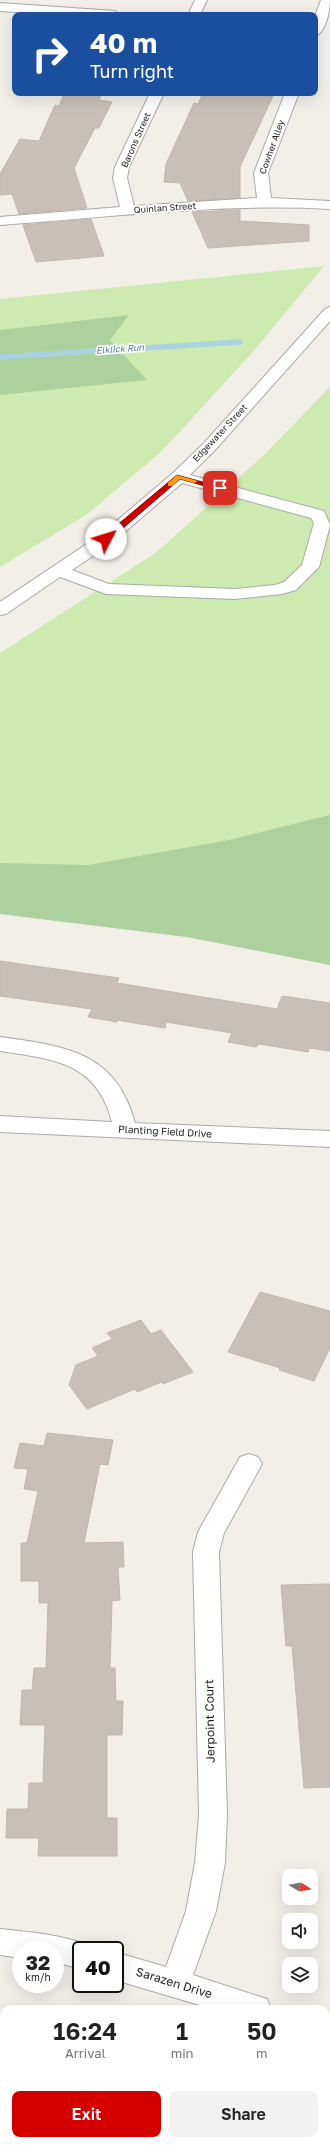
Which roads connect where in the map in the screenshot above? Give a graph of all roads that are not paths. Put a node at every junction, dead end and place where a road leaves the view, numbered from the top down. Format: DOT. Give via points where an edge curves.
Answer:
graph roads {
  1 [pos="201,0"];
  2 [pos="327,0"];
  3 [pos="0,7"];
  4 [pos="72,12"];
  5 [pos="195,12"];
  6 [pos="318,24"];
  7 [pos="156,96"];
  8 [pos="291,96"];
  9 [pos="264,202"];
  10 [pos="330,204"];
  11 [pos="128,211"];
  12 [pos="0,221"];
  13 [pos="330,312"];
  14 [pos="179,477"];
  15 [pos="60,571"];
  16 [pos="0,610"];
  17 [pos="0,1044"];
  18 [pos="0,1124"];
  19 [pos="126,1130"];
  20 [pos="330,1139"];
  21 [pos="249,1464"];
  22 [pos="0,1942"];
  23 [pos="72,1954"];
  24 [pos="124,1969"];
  25 [pos="175,1983"];
  26 [pos="244,2005"];
  1 -- 5 [label="street"];
  2 -- 6 [label="street"];
  3 -- 4 [label="street"];
  7 -- 11 [label="street, Barons Street" via="122,167 120,178"];
  8 -- 9 [label="street, Cowher Alley" via="261,173"];
  9 -- 10 [label="street, Quinlan Street"];
  9 -- 11 [label="street, Quinlan Street"];
  11 -- 12 [label="street, Quinlan Street"];
  13 -- 14 [label="street, Edgewater Street"];
  14 -- 15 [label="street, Edgewater Street" via="106,539"];
  14 -- 15 [label="street" via="318,515 322,523 310,567 290,586 235,594 106,589"];
  15 -- 16 [label="street, Edgewater Street"];
  17 -- 19 [label="street" via="53,1052 78,1061 100,1075 114,1092"];
  18 -- 19 [label="street, Planting Field Drive"];
  19 -- 20 [label="street, Planting Field Drive"];
  21 -- 25 [label="street, Jerpoint Court" via="211,1532 206,1552 213,1815 210,1863 201,1911"];
  22 -- 23 [label="street" via="52,1948"];
  24 -- 25 [label="street, Sarazen Drive"];
  25 -- 26 [label="street, Sarazen Drive"];
}
